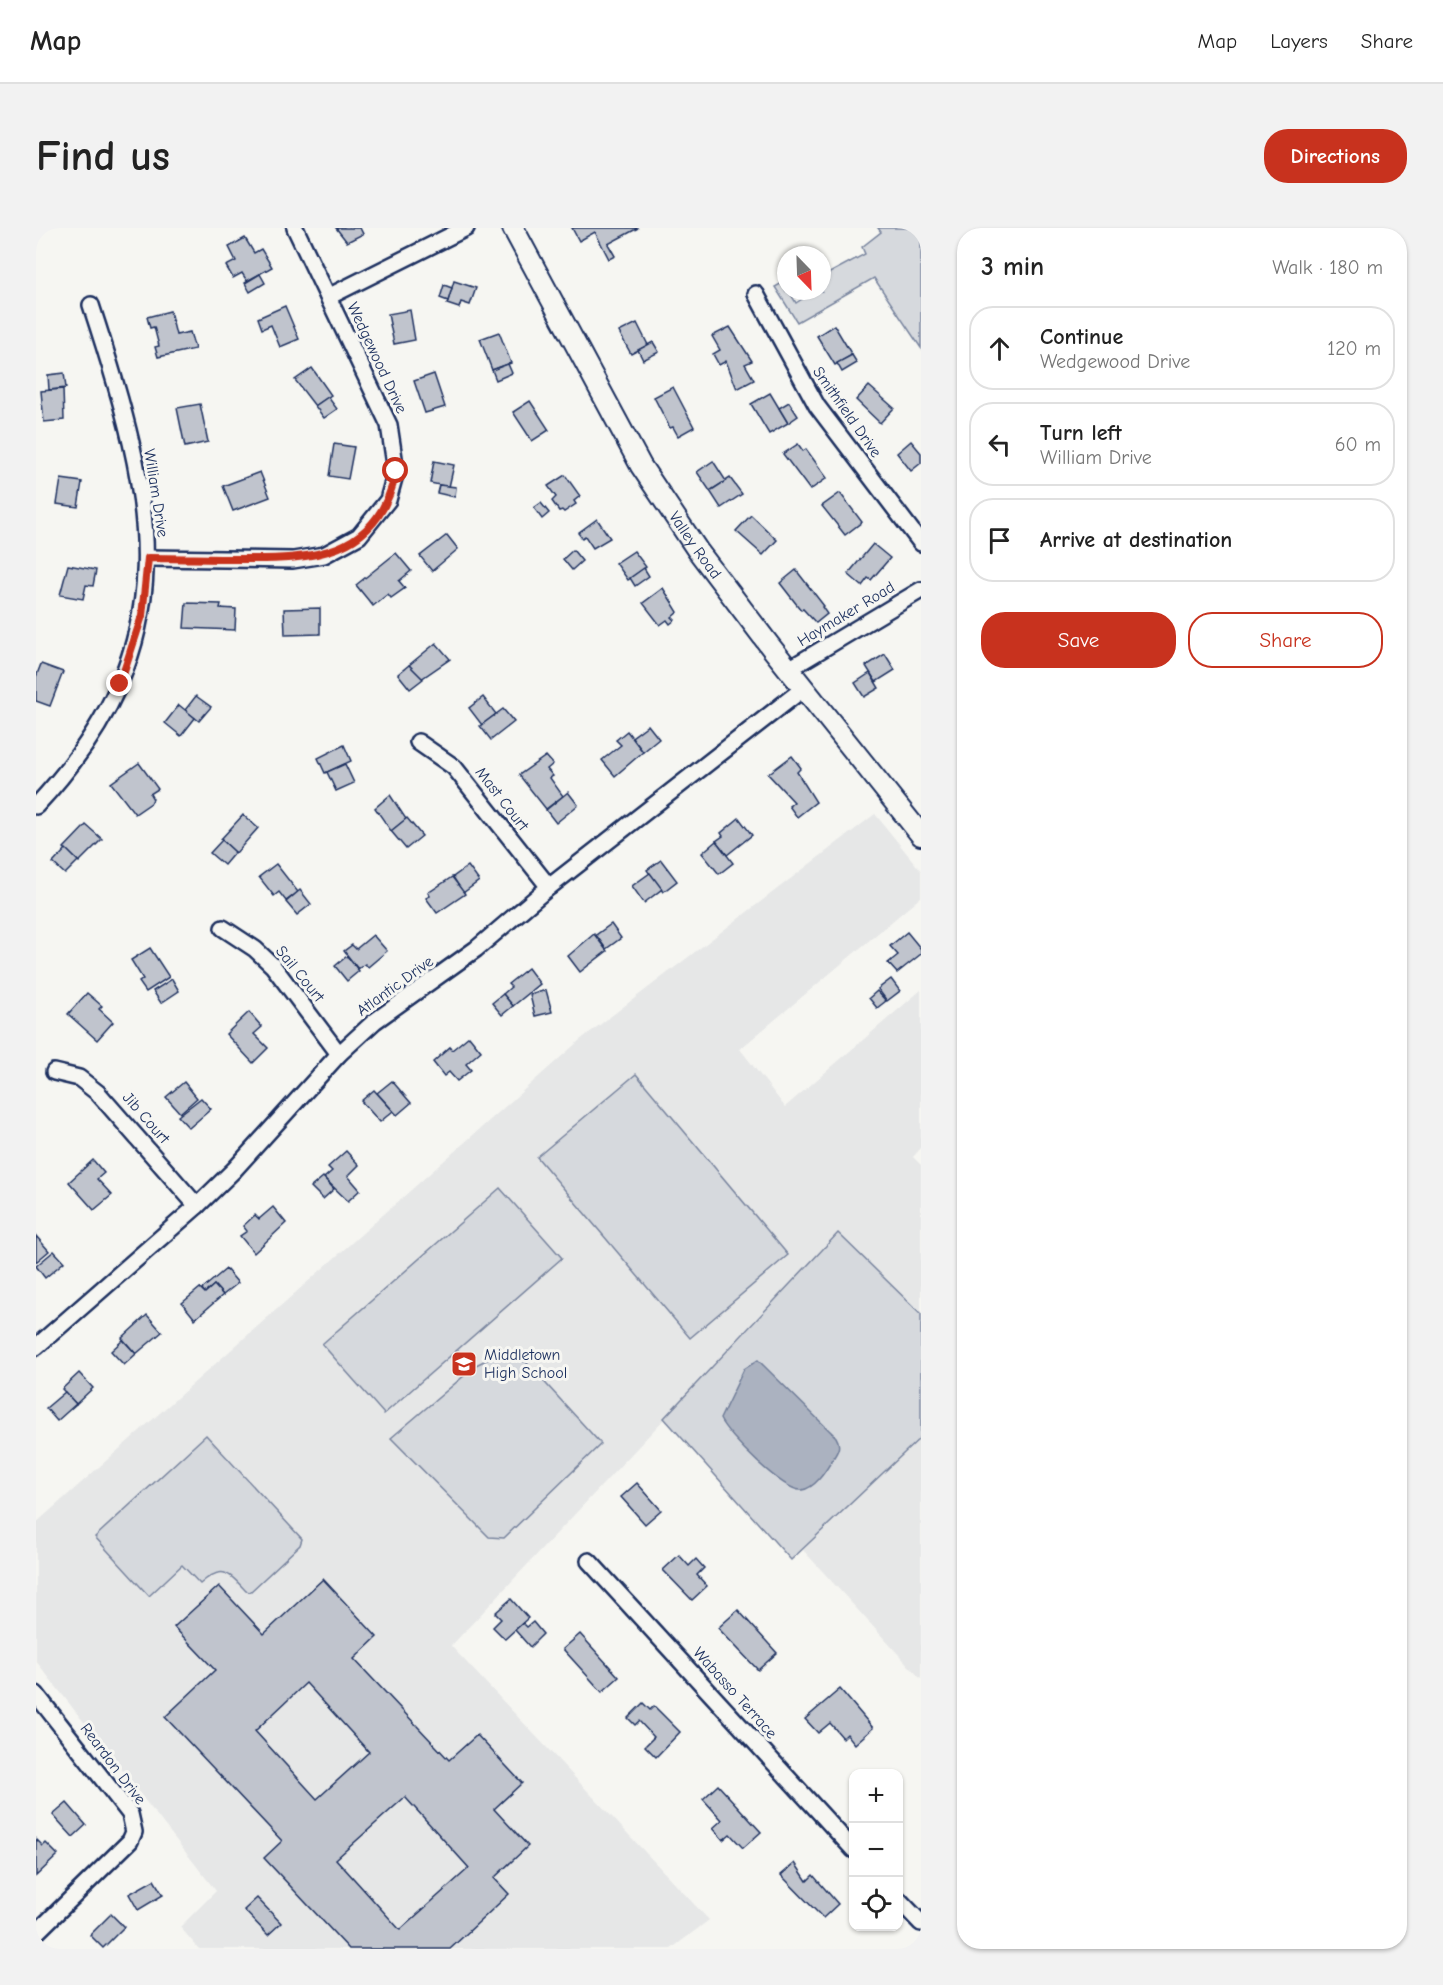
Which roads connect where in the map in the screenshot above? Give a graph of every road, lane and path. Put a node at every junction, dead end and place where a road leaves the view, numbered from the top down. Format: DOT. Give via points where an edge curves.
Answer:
graph roads {
  1 [pos="295,228"];
  2 [pos="466,228"];
  3 [pos="513,228"];
  4 [pos="756,294"];
  5 [pos="328,297"];
  6 [pos="91,305"];
  7 [pos="921,543"];
  8 [pos="148,558"];
  9 [pos="921,590"];
  10 [pos="789,669"];
  11 [pos="804,688"];
  12 [pos="418,742"];
  13 [pos="36,806"];
  14 [pos="921,835"];
  15 [pos="549,887"];
  16 [pos="224,928"];
  17 [pos="339,1054"];
  18 [pos="54,1072"];
  19 [pos="197,1206"];
  20 [pos="37,1344"];
  21 [pos="589,1561"];
  22 [pos="36,1694"];
  23 [pos="849,1845"];
  24 [pos="903,1904"];
  25 [pos="921,1923"];
  26 [pos="36,1933"];
  1 -- 5 [label="street, Wedgewood Drive"];
  2 -- 5 [label="street"];
  3 -- 10 [label="main road, Valley Road" via="641,466 698,551"];
  4 -- 7 [label="street, Smithfield Drive" via="817,406"];
  5 -- 8 [label="street, Wedgewood Drive" via="383,408 393,442 396,471 379,513 342,547 308,558"];
  6 -- 8 [label="street, William Drive" via="123,414 138,481"];
  8 -- 13 [label="street, William Drive" via="142,616 120,684 89,742"];
  9 -- 10 [label="street, Haymaker Road"];
  10 -- 11 [label="main road, Valley Road"];
  11 -- 14 [label="main road, Valley Road"];
  11 -- 15 [label="street, Atlantic Drive"];
  12 -- 15 [label="street, Mast Court" via="454,766"];
  15 -- 17 [label="street, Atlantic Drive" via="476,950 375,1021"];
  16 -- 17 [label="street, Sail Court" via="273,966"];
  17 -- 19 [label="street, Atlantic Drive"];
  18 -- 19 [label="street, Jib Court" via="79,1078 98,1092"];
  19 -- 20 [label="street, Atlantic Drive"];
  21 -- 23 [label="street, Wabasso Terrace"];
  22 -- 26 [label="street, Reardon Drive" via="130,1814 134,1832 130,1841"];
  24 -- 25 [label="street"];
}
